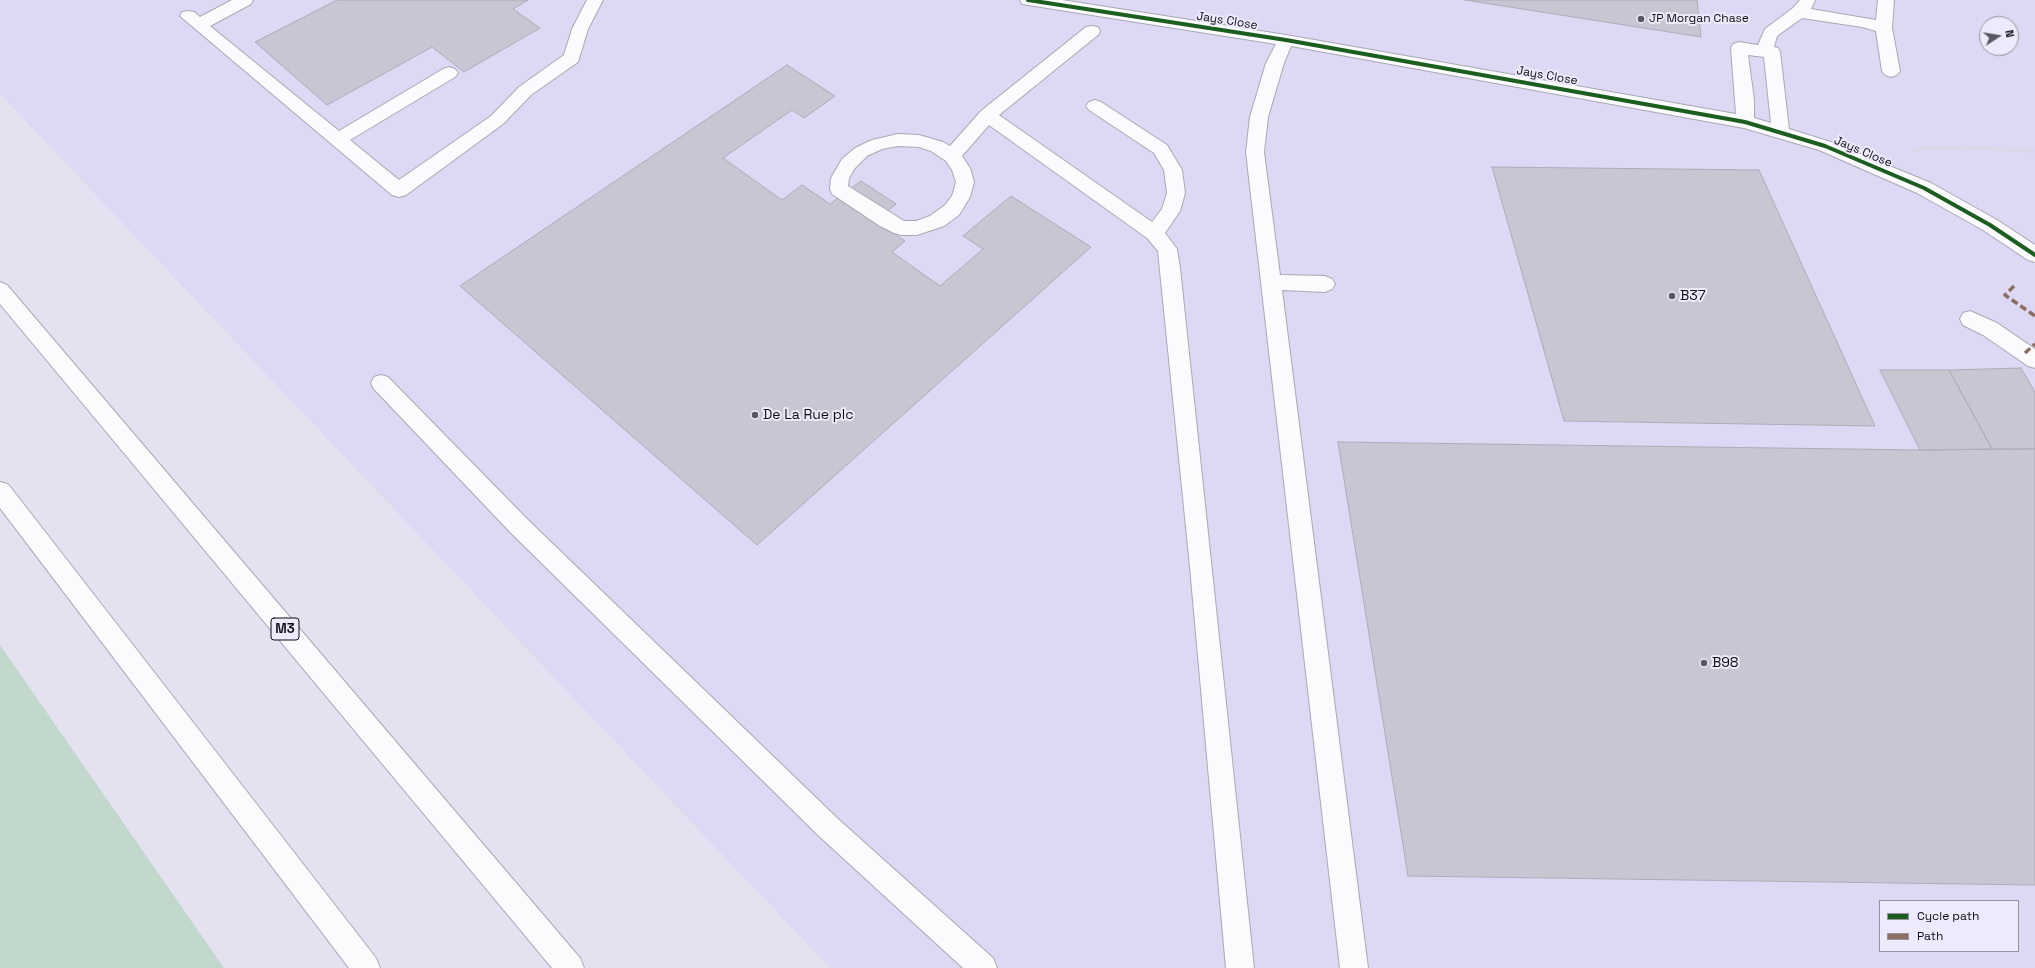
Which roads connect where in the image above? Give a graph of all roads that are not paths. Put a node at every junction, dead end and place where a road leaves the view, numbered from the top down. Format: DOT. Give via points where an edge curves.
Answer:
graph roads {
  1 [pos="245,0"];
  2 [pos="595,0"];
  3 [pos="1028,0"];
  4 [pos="1886,0"];
  5 [pos="1804,6"];
  6 [pos="1884,28"];
  7 [pos="1092,32"];
  8 [pos="1286,40"];
  9 [pos="1765,51"];
  10 [pos="1891,71"];
  11 [pos="449,73"];
  12 [pos="1095,106"];
  13 [pos="987,115"];
  14 [pos="1745,122"];
  15 [pos="1780,132"];
  16 [pos="338,139"];
  17 [pos="952,156"];
  18 [pos="1154,232"];
  19 [pos="2035,255"];
  20 [pos="1271,282"];
  21 [pos="1325,284"];
  22 [pos="0,290"];
  23 [pos="1970,319"];
  24 [pos="2035,360"];
  25 [pos="381,383"];
  26 [pos="0,491"];
  27 [pos="366,968"];
  28 [pos="570,968"];
  29 [pos="983,968"];
  30 [pos="1240,968"];
  31 [pos="1354,968"];
  1 -- 16 [label="main road" via="193,21"];
  2 -- 16 [label="main road" via="580,29 572,58 525,91 497,120 400,190"];
  3 -- 8 [label="main road, Jays Close"];
  4 -- 6 [label="main road"];
  5 -- 6 [label="main road"];
  5 -- 9 [label="main road" via="1771,34"];
  6 -- 10 [label="main road"];
  7 -- 13 [label="main road"];
  8 -- 14 [label="main road, Jays Close"];
  8 -- 20 [label="main road" via="1275,63 1259,117 1255,152"];
  9 -- 14 [label="main road" via="1739,48"];
  9 -- 15 [label="main road" via="1772,52"];
  11 -- 16 [label="main road"];
  12 -- 18 [label="main road" via="1161,148 1173,170 1176,193 1171,211"];
  13 -- 17 [label="main road"];
  13 -- 18 [label="main road"];
  14 -- 15 [label="main road, Jays Close"];
  15 -- 19 [label="main road, Jays Close" via="1825,146 1924,188 1990,225"];
  17 -- 17 [label="main road" via="961,168 965,182 961,197 952,210 937,221 918,228 901,228 839,189 840,178 848,164 861,152 878,144 898,140 918,141 937,146"];
  18 -- 30 [label="main road" via="1167,250 1170,268"];
  20 -- 21 [label="main road"];
  20 -- 31 [label="main road"];
  22 -- 28 [label="main road, M3"];
  23 -- 24 [label="main road" via="1990,329"];
  25 -- 29 [label="main road" via="519,526 823,822"];
  26 -- 27 [label="main road"];
}
